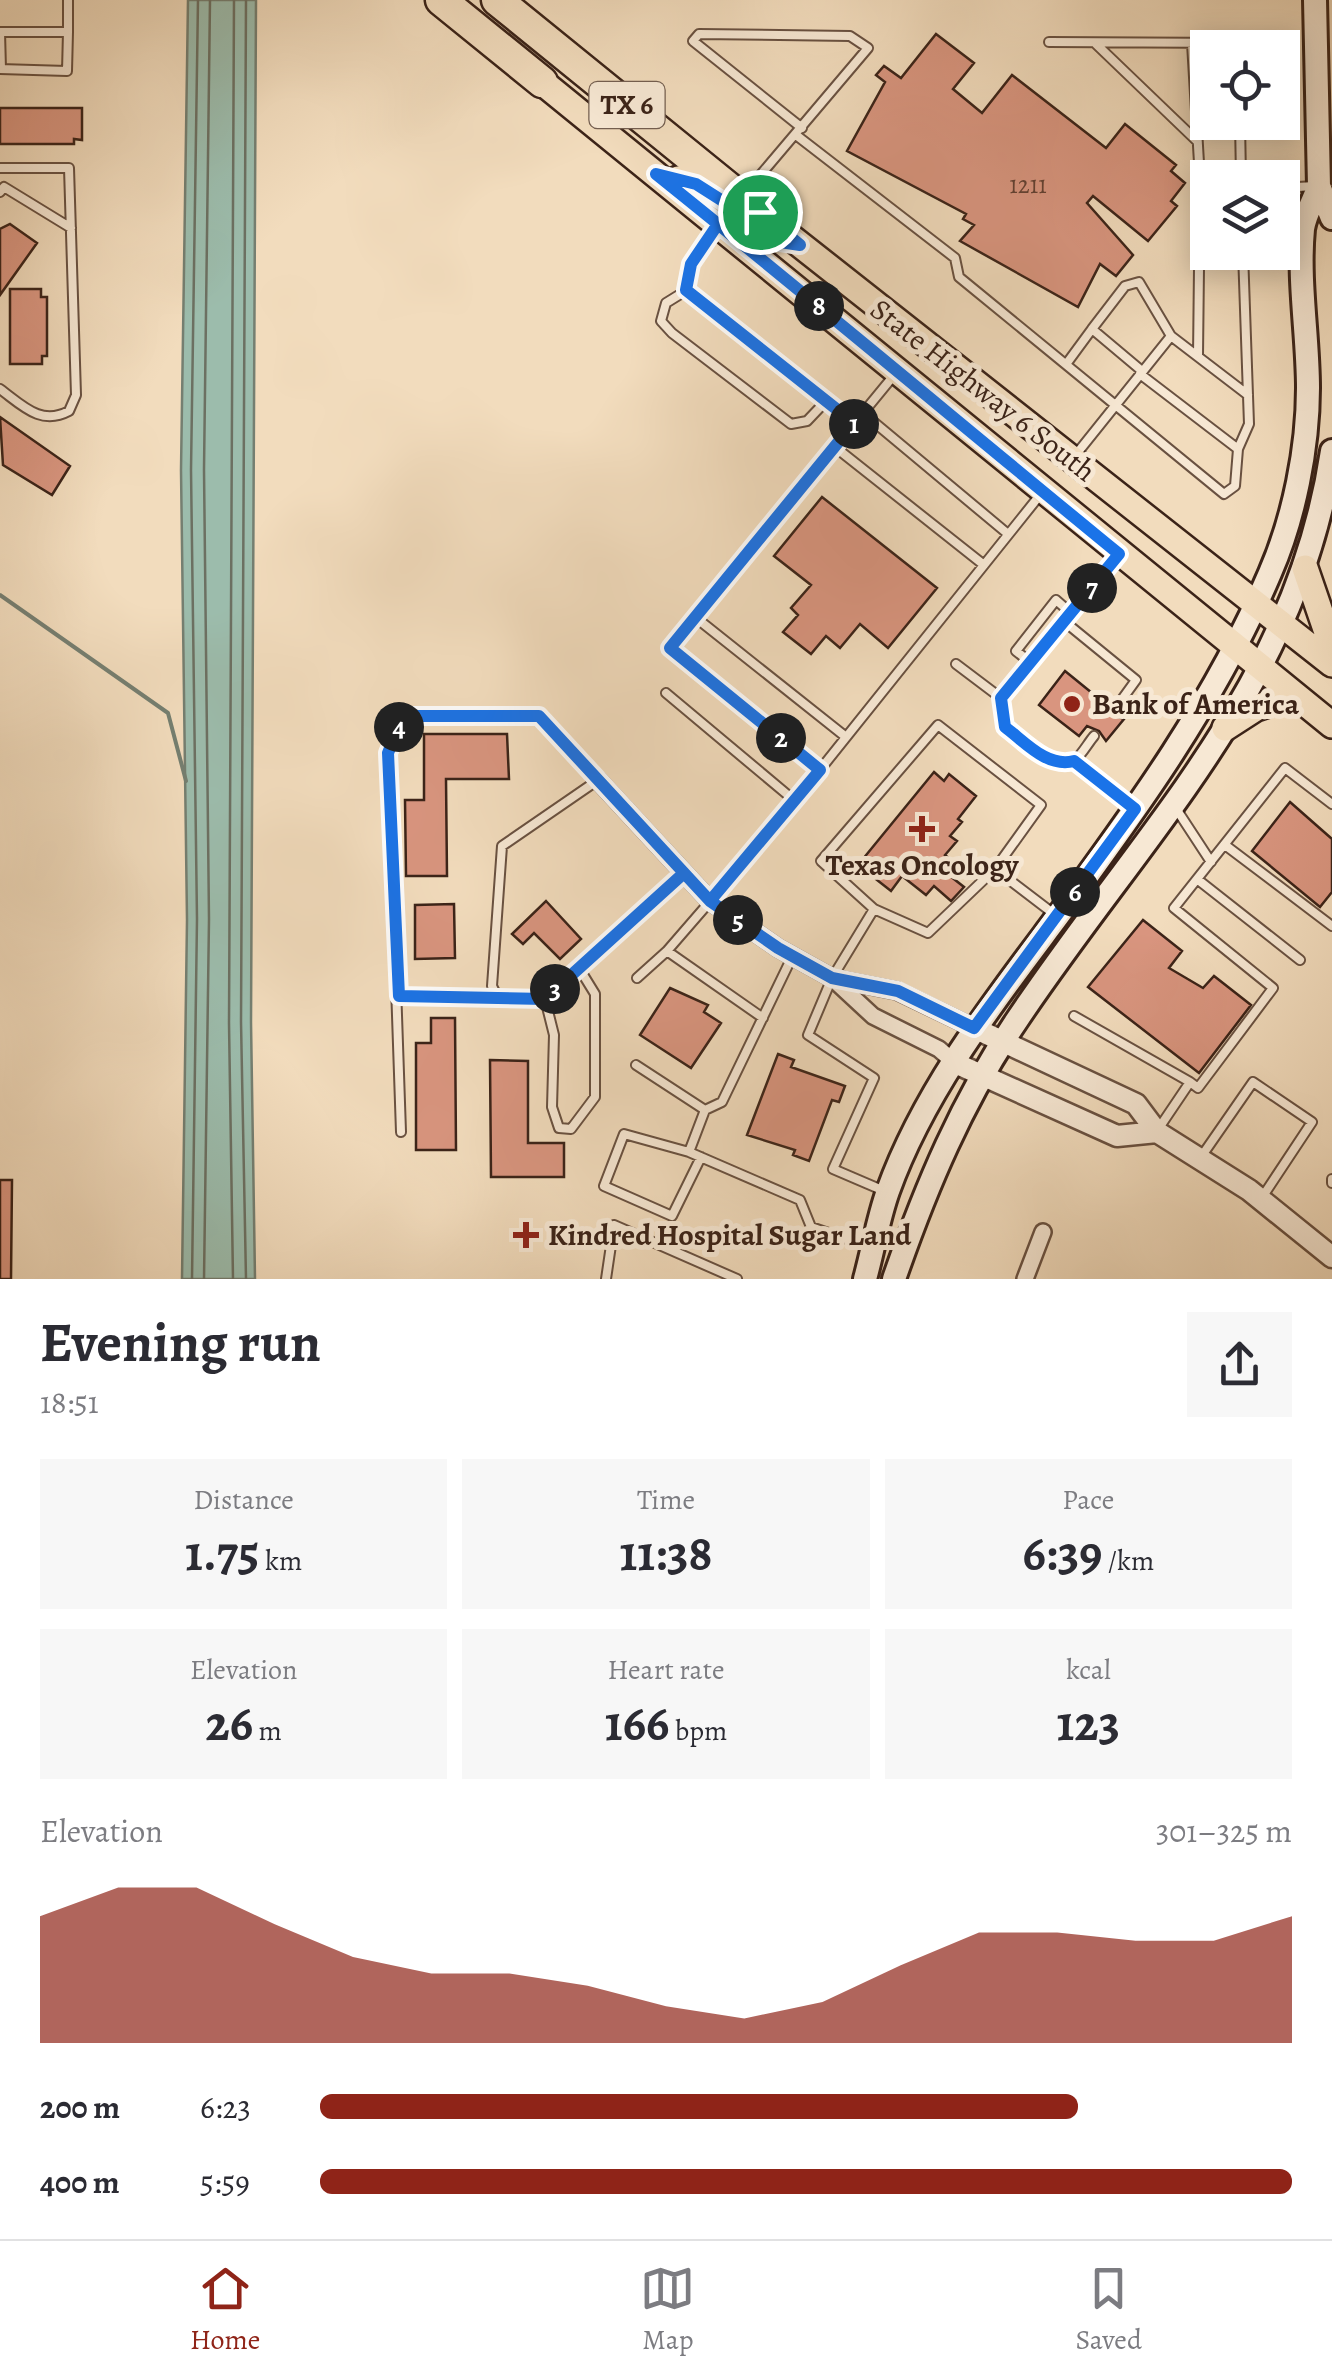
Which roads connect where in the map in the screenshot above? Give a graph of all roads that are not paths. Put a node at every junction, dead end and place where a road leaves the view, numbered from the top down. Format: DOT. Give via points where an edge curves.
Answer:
graph roads {
  1 [pos="68,0"];
  2 [pos="441,0"];
  3 [pos="497,0"];
  4 [pos="1315,0"];
  5 [pos="68,32"];
  6 [pos="1049,42"];
  7 [pos="1190,42"];
  8 [pos="1095,43"];
  9 [pos="0,69"];
  10 [pos="542,82"];
  11 [pos="799,131"];
  12 [pos="1197,141"];
  13 [pos="1199,160"];
  14 [pos="0,168"];
  15 [pos="656,174"];
  16 [pos="1319,186"];
  17 [pos="1300,187"];
  18 [pos="1,188"];
  19 [pos="742,198"];
  20 [pos="1332,218"];
  21 [pos="718,224"];
  22 [pos="71,228"];
  23 [pos="800,245"];
  24 [pos="1201,270"];
  25 [pos="1244,270"];
  26 [pos="686,290"];
  27 [pos="1092,330"];
  28 [pos="1171,336"];
  29 [pos="1198,356"];
  30 [pos="1067,362"];
  31 [pos="898,370"];
  32 [pos="1141,372"];
  33 [pos="0,389"];
  34 [pos="1248,396"];
  35 [pos="826,401"];
  36 [pos="1117,402"];
  37 [pos="863,413"];
  38 [pos="854,423"];
  39 [pos="835,448"];
  40 [pos="1238,449"];
  41 [pos="1332,451"];
  42 [pos="1072,459"];
  43 [pos="1043,492"];
  44 [pos="1008,534"];
  45 [pos="1119,554"];
  46 [pos="984,565"];
  47 [pos="1305,568"];
  48 [pos="1256,606"];
  49 [pos="1072,614"];
  50 [pos="695,617"];
  51 [pos="1065,622"];
  52 [pos="1283,626"];
  53 [pos="1332,647"];
  54 [pos="1236,648"];
  55 [pos="1030,662"];
  56 [pos="956,664"];
  57 [pos="1332,664"];
  58 [pos="1262,669"];
  59 [pos="666,692"];
  60 [pos="1294,695"];
  61 [pos="1001,698"];
  62 [pos="1115,709"];
  63 [pos="1332,725"];
  64 [pos="1225,728"];
  65 [pos="1094,736"];
  66 [pos="846,738"];
  67 [pos="1074,761"];
  68 [pos="820,770"];
  69 [pos="598,780"];
  70 [pos="795,802"];
  71 [pos="1174,804"];
  72 [pos="1332,804"];
  73 [pos="1135,809"];
  74 [pos="1225,845"];
  75 [pos="1211,862"];
  76 [pos="995,869"];
  77 [pos="684,873"];
  78 [pos="1198,879"];
  79 [pos="710,901"];
  80 [pos="874,909"];
  81 [pos="1057,916"];
  82 [pos="1332,926"];
  83 [pos="668,950"];
  84 [pos="792,956"];
  85 [pos="1300,960"];
  86 [pos="579,968"];
  87 [pos="637,978"];
  88 [pos="832,978"];
  89 [pos="399,996"];
  90 [pos="545,999"];
  91 [pos="499,1000"];
  92 [pos="1074,1016"];
  93 [pos="762,1018"];
  94 [pos="974,1028"];
  95 [pos="1003,1042"];
  96 [pos="955,1063"];
  97 [pos="636,1065"];
  98 [pos="982,1076"];
  99 [pos="1190,1082"];
  100 [pos="705,1110"];
  101 [pos="401,1132"];
  102 [pos="1156,1132"];
  103 [pos="689,1152"];
  104 [pos="701,1158"];
  105 [pos="1198,1161"];
  106 [pos="888,1193"];
  107 [pos="1260,1199"];
  108 [pos="1043,1232"];
  109 [pos="873,1248"];
  110 [pos="1332,1257"];
  111 [pos="606,1279"];
  112 [pos="737,1279"];
  113 [pos="865,1279"];
  114 [pos="894,1279"];
  115 [pos="1026,1279"];
  1 -- 5 [label="lane"];
  2 -- 10 [label="highway, State Highway 6 South / TX 6"];
  3 -- 19 [label="highway, State Highway 6 South / TX 6"];
  4 -- 16 [label="main road"];
  5 -- 9 [label="lane" via="0,32"];
  5 -- 9 [label="lane" via="67,71"];
  6 -- 8 [label="lane"];
  7 -- 8 [label="lane"];
  8 -- 12 [label="lane"];
  10 -- 15 [label="main road, State Highway 6 South / TX 6"];
  11 -- 11 [label="lane" via="693,41 699,34 850,36 868,48"];
  11 -- 19 [label="lane"];
  11 -- 30 [label="lane" via="955,258 959,277"];
  12 -- 13 [label="lane"];
  14 -- 22 [label="lane" via="70,168"];
  15 -- 19 [label="main road" via="696,184 729,205"];
  15 -- 21 [label="main road, State Highway 6 South / TX 6"];
  16 -- 17 [label="lane"];
  16 -- 20 [label="main road"];
  16 -- 48 [label="main road" via="1303,226 1304,439 1285,529"];
  18 -- 22 [label="lane"];
  19 -- 23 [label="main road, State Highway 6 South / TX 6"];
  21 -- 23 [label="main road" via="735,220 767,240"];
  21 -- 26 [label="lane" via="691,264"];
  21 -- 31 [label="main road, State Highway 6 South / TX 6"];
  22 -- 33 [label="lane" via="76,396 70,411 40,418"];
  23 -- 42 [label="main road, State Highway 6 South / TX 6"];
  24 -- 29 [label="lane"];
  25 -- 34 [label="lane"];
  26 -- 35 [label="lane"];
  26 -- 35 [label="lane" via="666,303 661,321 672,332 791,424 807,421"];
  27 -- 28 [label="lane" via="1124,286 1140,282"];
  27 -- 30 [label="lane"];
  27 -- 32 [label="lane"];
  28 -- 29 [label="lane"];
  28 -- 32 [label="lane"];
  29 -- 34 [label="lane"];
  30 -- 36 [label="lane"];
  31 -- 37 [label="lane"];
  31 -- 43 [label="main road, State Highway 6 South / TX 6"];
  32 -- 36 [label="lane"];
  32 -- 40 [label="lane"];
  34 -- 40 [label="lane" via="1249,424"];
  35 -- 38 [label="lane"];
  36 -- 40 [label="lane" via="1224,494 1235,486"];
  36 -- 42 [label="lane"];
  37 -- 38 [label="lane"];
  37 -- 44 [label="lane"];
  38 -- 39 [label="lane"];
  39 -- 46 [label="lane"];
  39 -- 50 [label="lane"];
  41 -- 47 [label="main road"];
  42 -- 48 [label="main road, State Highway 6 South / TX 6"];
  43 -- 44 [label="lane"];
  43 -- 45 [label="main road, State Highway 6 South / TX 6"];
  44 -- 46 [label="lane"];
  45 -- 49 [label="lane"];
  45 -- 54 [label="main road, State Highway 6 South / TX 6"];
  46 -- 66 [label="lane"];
  47 -- 52 [label="main road"];
  47 -- 53 [label="main road"];
  48 -- 52 [label="main road, State Highway 6 South / TX 6"];
  48 -- 54 [label="main road"];
  49 -- 51 [label="lane"];
  49 -- 55 [label="lane" via="1056,600 1016,651"];
  50 -- 66 [label="lane"];
  50 -- 68 [label="lane" via="670,648"];
  51 -- 55 [label="lane"];
  51 -- 62 [label="lane" via="1136,680"];
  52 -- 57 [label="main road, State Highway 6 South / TX 6"];
  52 -- 58 [label="main road"];
  54 -- 58 [label="main road, State Highway 6 South / TX 6"];
  54 -- 73 [label="main road"];
  55 -- 61 [label="lane"];
  56 -- 61 [label="lane"];
  58 -- 60 [label="main road, State Highway 6 South / TX 6"];
  58 -- 64 [label="main road"];
  59 -- 70 [label="lane"];
  60 -- 63 [label="main road, State Highway 6 South / TX 6"];
  60 -- 64 [label="main road"];
  61 -- 67 [label="lane" via="1005,727 1049,760"];
  64 -- 71 [label="main road"];
  65 -- 67 [label="lane"];
  66 -- 68 [label="lane"];
  67 -- 73 [label="lane"];
  68 -- 70 [label="lane"];
  69 -- 77 [label="street"];
  69 -- 89 [label="lane" via="539,716 403,716 388,753"];
  69 -- 91 [label="lane" via="502,846 492,986"];
  70 -- 79 [label="lane"];
  71 -- 75 [label="lane"];
  71 -- 95 [label="main road"];
  72 -- 74 [label="lane" via="1284,768"];
  73 -- 81 [label="main road"];
  74 -- 75 [label="lane"];
  74 -- 82 [label="lane"];
  75 -- 78 [label="lane"];
  76 -- 80 [label="lane" via="928,933"];
  76 -- 80 [label="lane" via="1041,805 938,725 820,861"];
  76 -- 81 [label="lane"];
  77 -- 79 [label="street"];
  77 -- 86 [label="lane"];
  78 -- 85 [label="lane"];
  78 -- 99 [label="lane" via="1174,908 1274,988 1198,1088"];
  79 -- 83 [label="lane"];
  79 -- 84 [label="street"];
  80 -- 88 [label="lane"];
  81 -- 94 [label="main road"];
  83 -- 87 [label="lane"];
  83 -- 93 [label="lane"];
  84 -- 88 [label="street"];
  84 -- 93 [label="lane"];
  86 -- 90 [label="lane"];
  86 -- 90 [label="lane" via="596,994 595,1097 571,1129 559,1128 552,1107 554,1036"];
  88 -- 94 [label="street" via="898,991"];
  88 -- 96 [label="street" via="873,1016"];
  88 -- 106 [label="lane" via="808,1035 874,1078 833,1169"];
  89 -- 91 [label="lane"];
  89 -- 101 [label="lane"];
  90 -- 91 [label="lane"];
  92 -- 99 [label="lane"];
  93 -- 100 [label="lane" via="722,1102"];
  94 -- 95 [label="street"];
  94 -- 96 [label="main road"];
  95 -- 98 [label="main road"];
  95 -- 102 [label="street" via="1136,1104"];
  96 -- 98 [label="street"];
  96 -- 106 [label="main road"];
  97 -- 100 [label="lane"];
  98 -- 102 [label="street" via="1117,1136"];
  98 -- 114 [label="main road" via="948,1136"];
  99 -- 102 [label="lane"];
  100 -- 103 [label="lane"];
  102 -- 105 [label="street"];
  103 -- 104 [label="lane"];
  103 -- 104 [label="lane" via="624,1134 604,1186 672,1216"];
  104 -- 109 [label="lane" via="800,1200 811,1228"];
  105 -- 107 [label="street"];
  105 -- 107 [label="lane" via="1254,1082 1312,1122"];
  106 -- 109 [label="main road"];
  107 -- 110 [label="street"];
  108 -- 115 [label="street"];
  109 -- 113 [label="main road"];
  111 -- 112 [label="lane" via="614,1225"];
}
